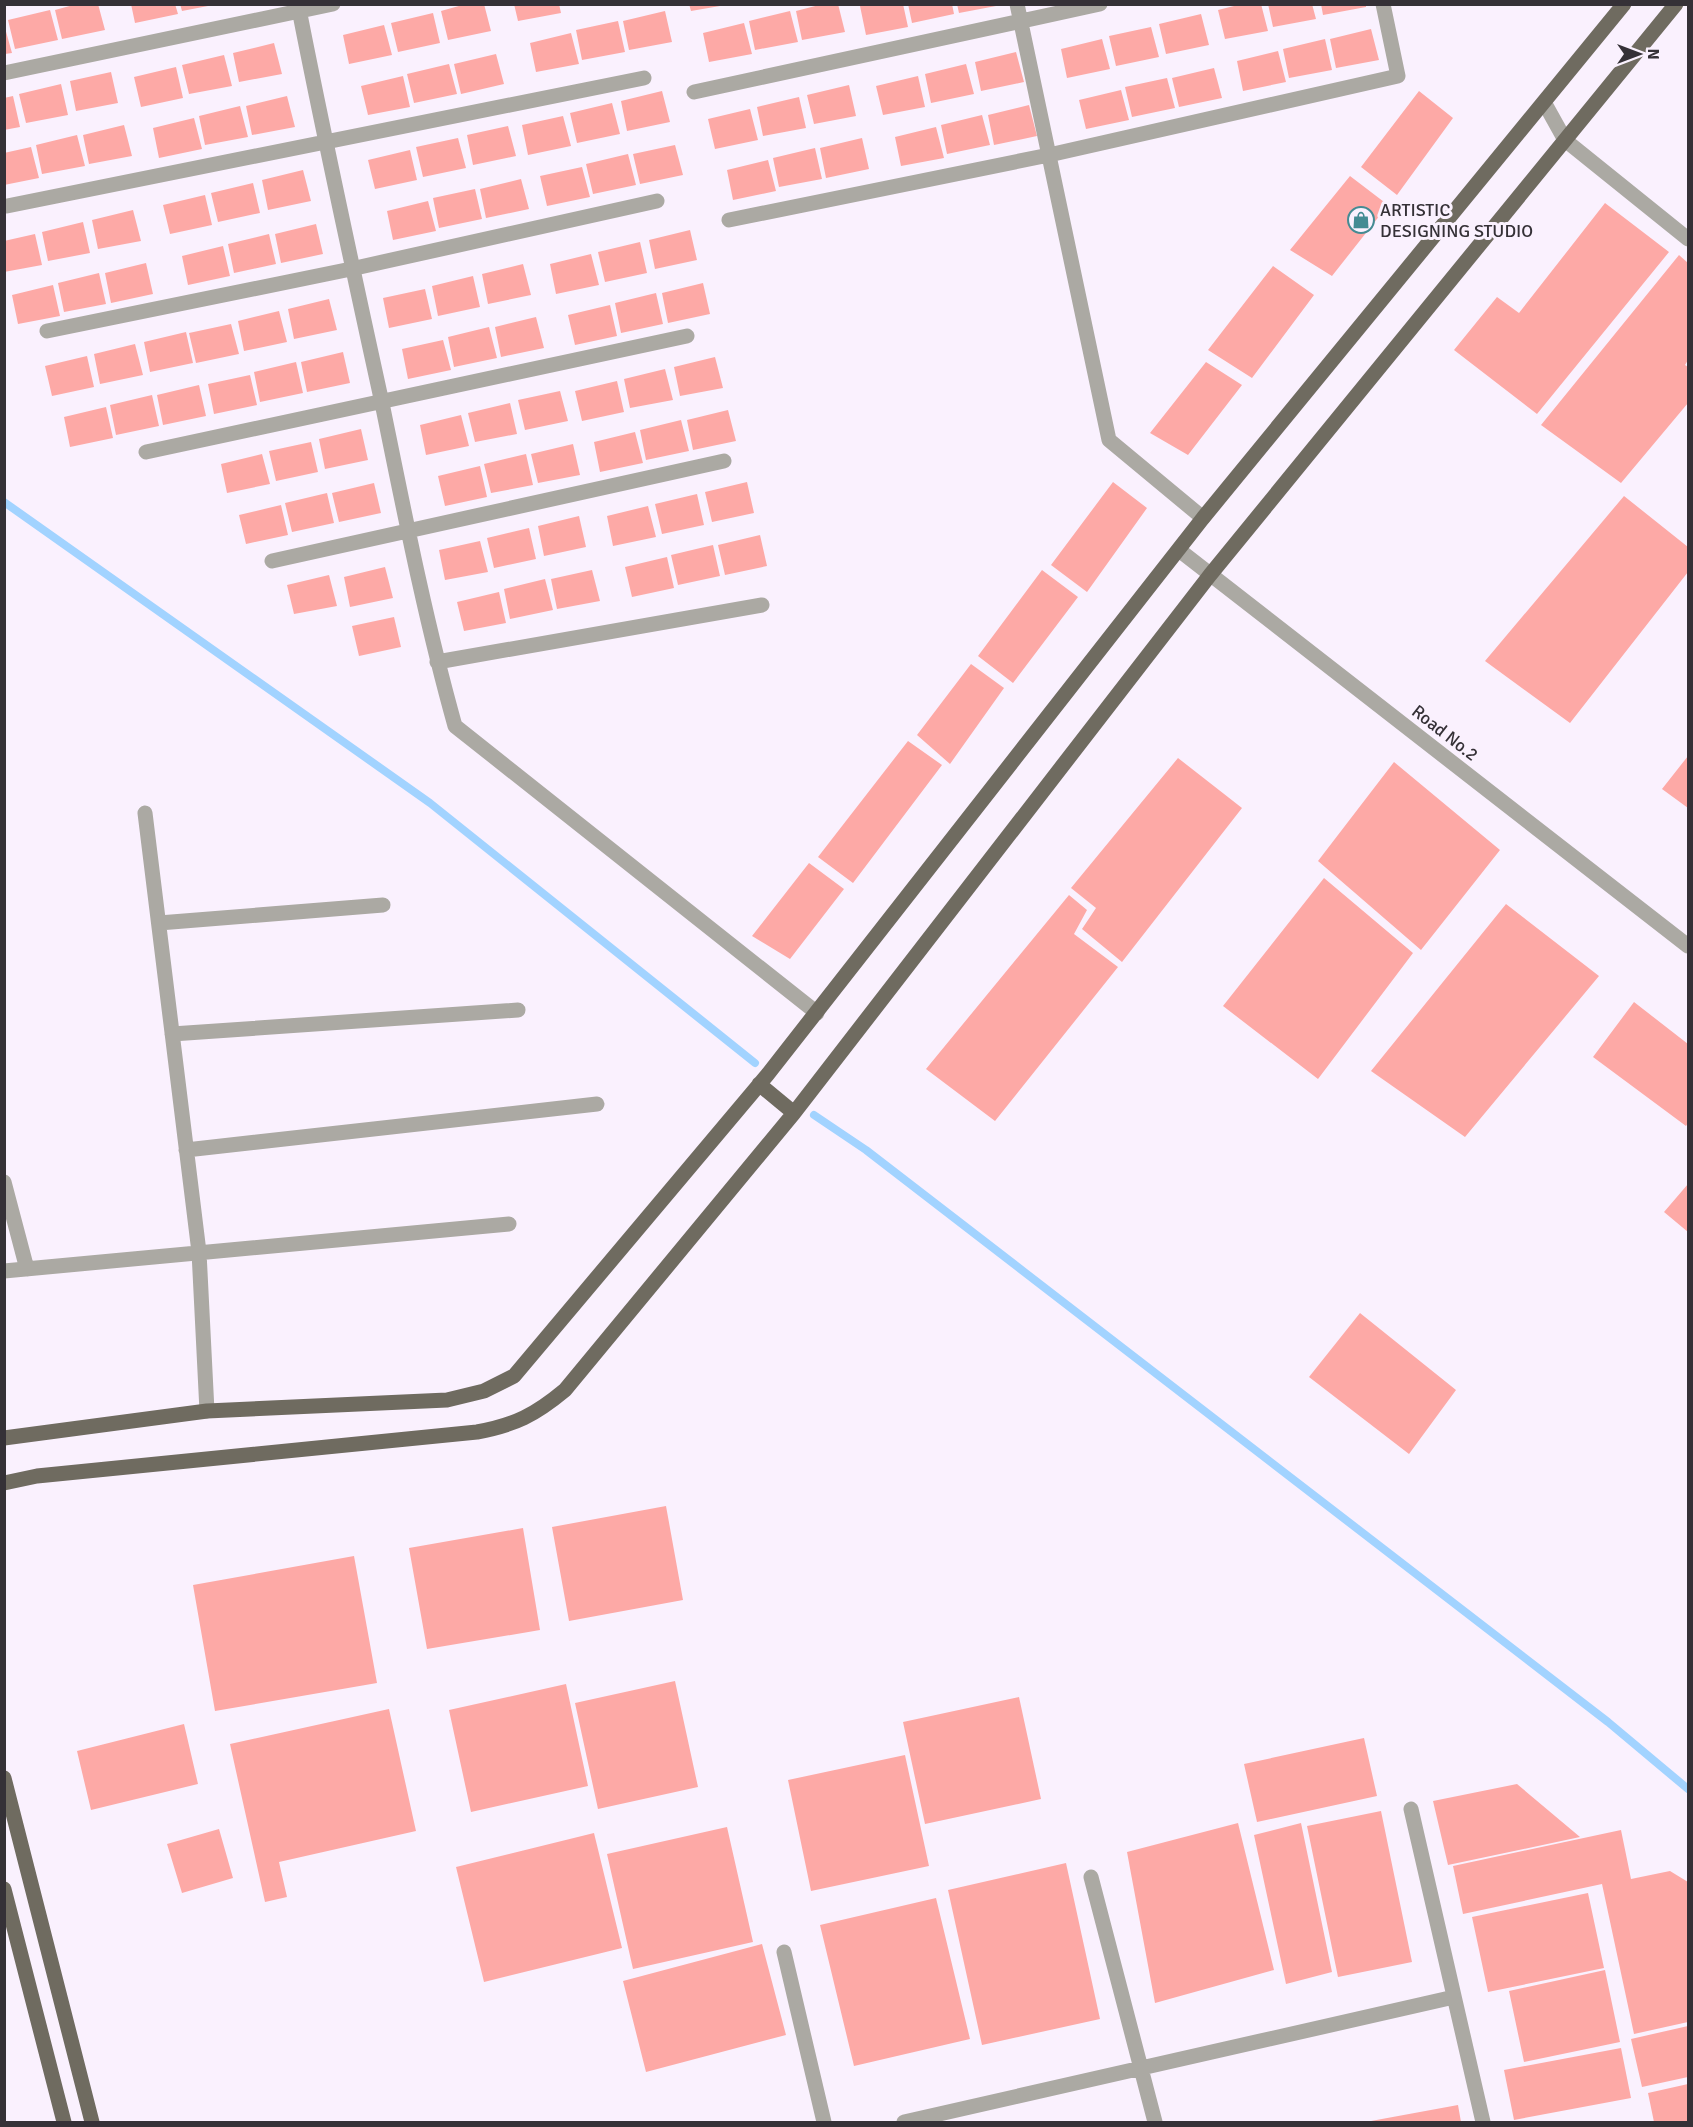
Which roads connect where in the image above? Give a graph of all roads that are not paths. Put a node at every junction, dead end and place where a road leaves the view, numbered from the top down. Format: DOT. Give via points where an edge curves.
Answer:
graph roads {
  1 [pos="333,4"];
  2 [pos="1017,4"];
  3 [pos="1100,4"];
  4 [pos="1383,4"];
  5 [pos="1624,4"];
  6 [pos="1676,4"];
  7 [pos="299,8"];
  8 [pos="1020,20"];
  9 [pos="4,73"];
  10 [pos="644,78"];
  11 [pos="694,92"];
  12 [pos="1545,104"];
  13 [pos="1565,140"];
  14 [pos="326,141"];
  15 [pos="1049,155"];
  16 [pos="657,201"];
  17 [pos="8,206"];
  18 [pos="729,220"];
  19 [pos="1689,239"];
  20 [pos="351,269"];
  21 [pos="47,331"];
  22 [pos="687,336"];
  23 [pos="381,401"];
  24 [pos="146,452"];
  25 [pos="724,461"];
  26 [pos="1203,519"];
  27 [pos="408,533"];
  28 [pos="1179,550"];
  29 [pos="272,561"];
  30 [pos="1210,575"];
  31 [pos="762,605"];
  32 [pos="437,662"];
  33 [pos="145,813"];
  34 [pos="383,905"];
  35 [pos="159,923"];
  36 [pos="1689,946"];
  37 [pos="518,1010"];
  38 [pos="817,1013"];
  39 [pos="172,1034"];
  40 [pos="759,1084"];
  41 [pos="597,1104"];
  42 [pos="794,1113"];
  43 [pos="186,1150"];
  44 [pos="4,1182"];
  45 [pos="509,1224"];
  46 [pos="199,1252"];
  47 [pos="27,1269"];
  48 [pos="4,1271"];
  49 [pos="207,1411"];
  50 [pos="4,1438"];
  51 [pos="4,1483"];
  52 [pos="4,1778"];
  53 [pos="1411,1809"];
  54 [pos="1091,1877"];
  55 [pos="4,1889"];
  56 [pos="784,1953"];
  57 [pos="1454,1997"];
  58 [pos="1142,2068"];
  59 [pos="64,2122"];
  60 [pos="92,2122"];
  61 [pos="824,2122"];
  62 [pos="904,2122"];
  63 [pos="1155,2122"];
  64 [pos="1483,2122"];
  1 -- 7 [label="street"];
  2 -- 8 [label="street"];
  3 -- 8 [label="street"];
  4 -- 15 [label="street" via="1398,76"];
  5 -- 12 [label="main road"];
  6 -- 13 [label="main road"];
  7 -- 9 [label="street"];
  7 -- 14 [label="street"];
  8 -- 11 [label="street"];
  8 -- 15 [label="street"];
  10 -- 14 [label="street"];
  12 -- 13 [label="street"];
  12 -- 26 [label="main road"];
  13 -- 19 [label="street"];
  13 -- 30 [label="main road"];
  14 -- 17 [label="street"];
  14 -- 20 [label="street"];
  15 -- 18 [label="street"];
  15 -- 26 [label="street" via="1109,440"];
  16 -- 20 [label="street"];
  20 -- 21 [label="street"];
  20 -- 23 [label="street"];
  22 -- 23 [label="street"];
  23 -- 24 [label="street"];
  23 -- 27 [label="street"];
  25 -- 27 [label="street"];
  26 -- 28 [label="main road"];
  27 -- 29 [label="street"];
  27 -- 32 [label="street"];
  28 -- 30 [label="street, Road No.2"];
  28 -- 38 [label="main road"];
  30 -- 36 [label="street, Road No.2"];
  30 -- 42 [label="main road"];
  31 -- 32 [label="street"];
  32 -- 38 [label="street" via="455,726"];
  33 -- 35 [label="street"];
  34 -- 35 [label="street"];
  35 -- 39 [label="street"];
  37 -- 39 [label="street"];
  38 -- 40 [label="main road"];
  39 -- 43 [label="street"];
  40 -- 42 [label="main road"];
  40 -- 49 [label="main road" via="514,1376 484,1391 447,1400"];
  41 -- 43 [label="street"];
  42 -- 51 [label="main road" via="589,1364 537,1413 505,1427 477,1432 37,1476"];
  43 -- 46 [label="street"];
  44 -- 47 [label="street"];
  45 -- 46 [label="street"];
  46 -- 47 [label="street"];
  46 -- 49 [label="street"];
  47 -- 48 [label="street"];
  49 -- 50 [label="main road"];
  52 -- 60 [label="main road"];
  53 -- 57 [label="street"];
  54 -- 58 [label="street"];
  55 -- 59 [label="main road"];
  56 -- 61 [label="street"];
  57 -- 58 [label="street"];
  57 -- 64 [label="street"];
  58 -- 62 [label="street"];
  58 -- 63 [label="street"];
}
